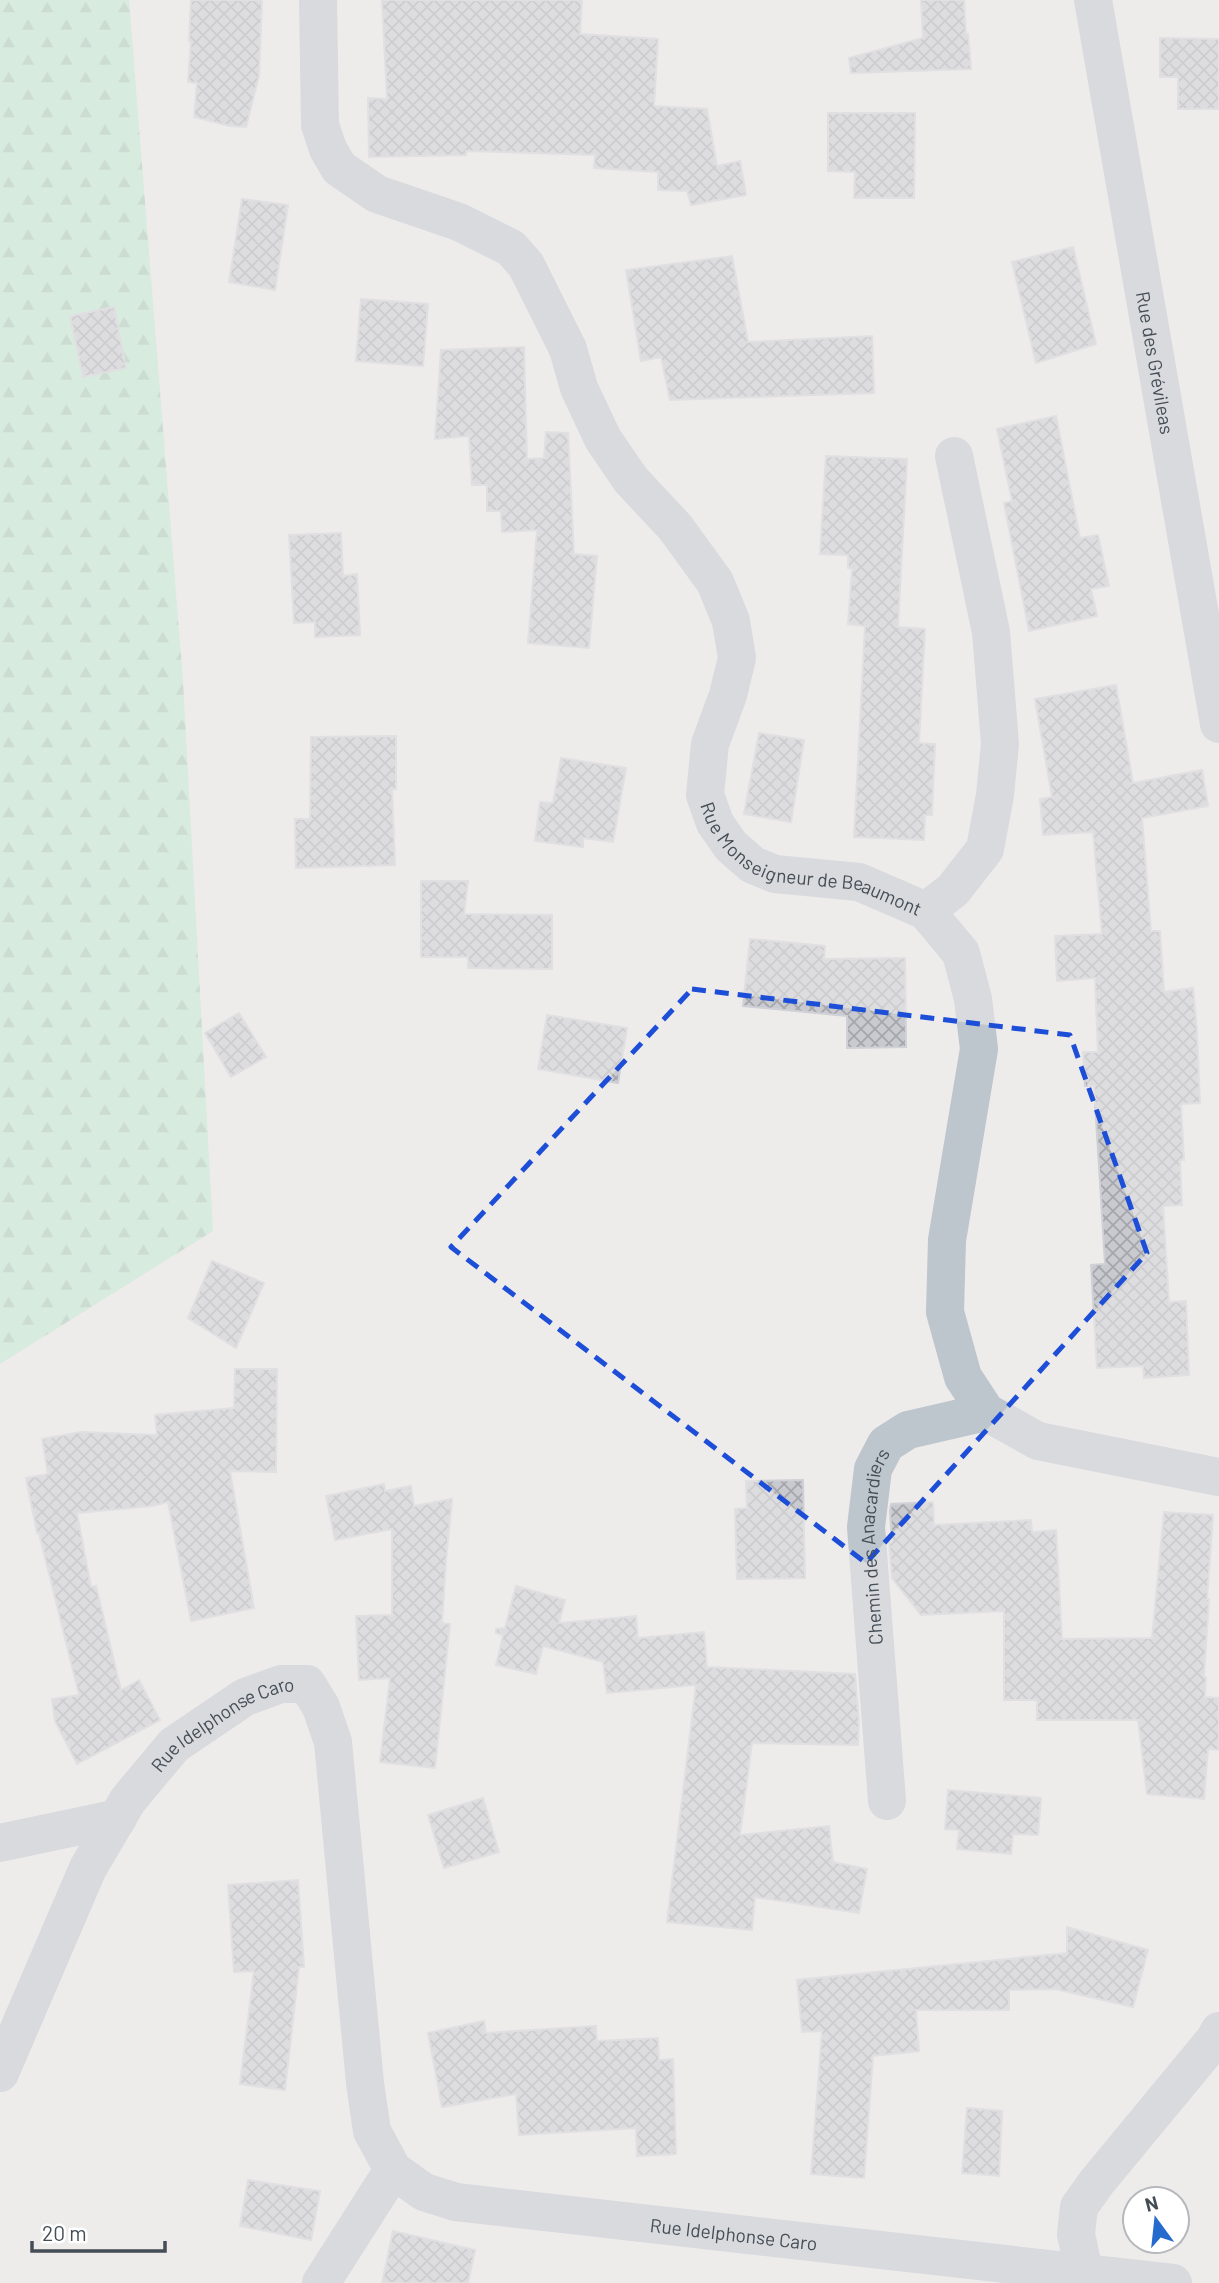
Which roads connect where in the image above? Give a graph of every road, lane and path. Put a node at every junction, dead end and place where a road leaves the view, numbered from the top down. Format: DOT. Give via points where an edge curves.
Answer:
graph roads {
  1 [pos="318,0"];
  2 [pos="1093,0"];
  3 [pos="954,456"];
  4 [pos="1219,724"];
  5 [pos="926,911"];
  6 [pos="986,1412"];
  7 [pos="1219,1477"];
  8 [pos="887,1801"];
  9 [pos="118,1818"];
  10 [pos="0,1843"];
  11 [pos="1219,2031"];
  12 [pos="0,2073"];
  13 [pos="393,2170"];
  14 [pos="924,2269"];
  15 [pos="1084,2272"];
  16 [pos="321,2283"];
  17 [pos="1173,2283"];
  1 -- 5 [label="street, Rue Monseigneur de Beaumont" via="320,125 339,168 377,194 459,222 512,248 526,265 568,349 579,388 603,439 715,582 731,621 737,658 710,744 705,795 715,823 731,846 775,874 859,882"];
  2 -- 4 [label="street, Rue des Grévileas"];
  3 -- 5 [label="street" via="991,632 1000,744 985,849 953,890"];
  5 -- 6 [label="street, Rue Monseigneur de Beaumont" via="961,953 979,1049 947,1240 945,1312 963,1377"];
  6 -- 7 [label="street, Rue Monseigneur de Beaumont" via="1038,1441"];
  6 -- 8 [label="street, Chemin des Anacardiers" via="908,1430 886,1444 873,1469 866,1527"];
  9 -- 10 [label="street"];
  9 -- 12 [label="street, Rue Idelphonse Caro" via="88,1868"];
  9 -- 13 [label="street, Rue Idelphonse Caro" via="174,1745 244,1697 281,1684 307,1684 333,1742 365,2083 372,2131"];
  11 -- 15 [label="street" via="1079,2207 1076,2234"];
  13 -- 14 [label="street, Rue Idelphonse Caro" via="424,2192 456,2202"];
  13 -- 16 [label="street"];
  14 -- 15 [label="street, Rue Idelphonse Caro"];
  15 -- 17 [label="street"];
}
